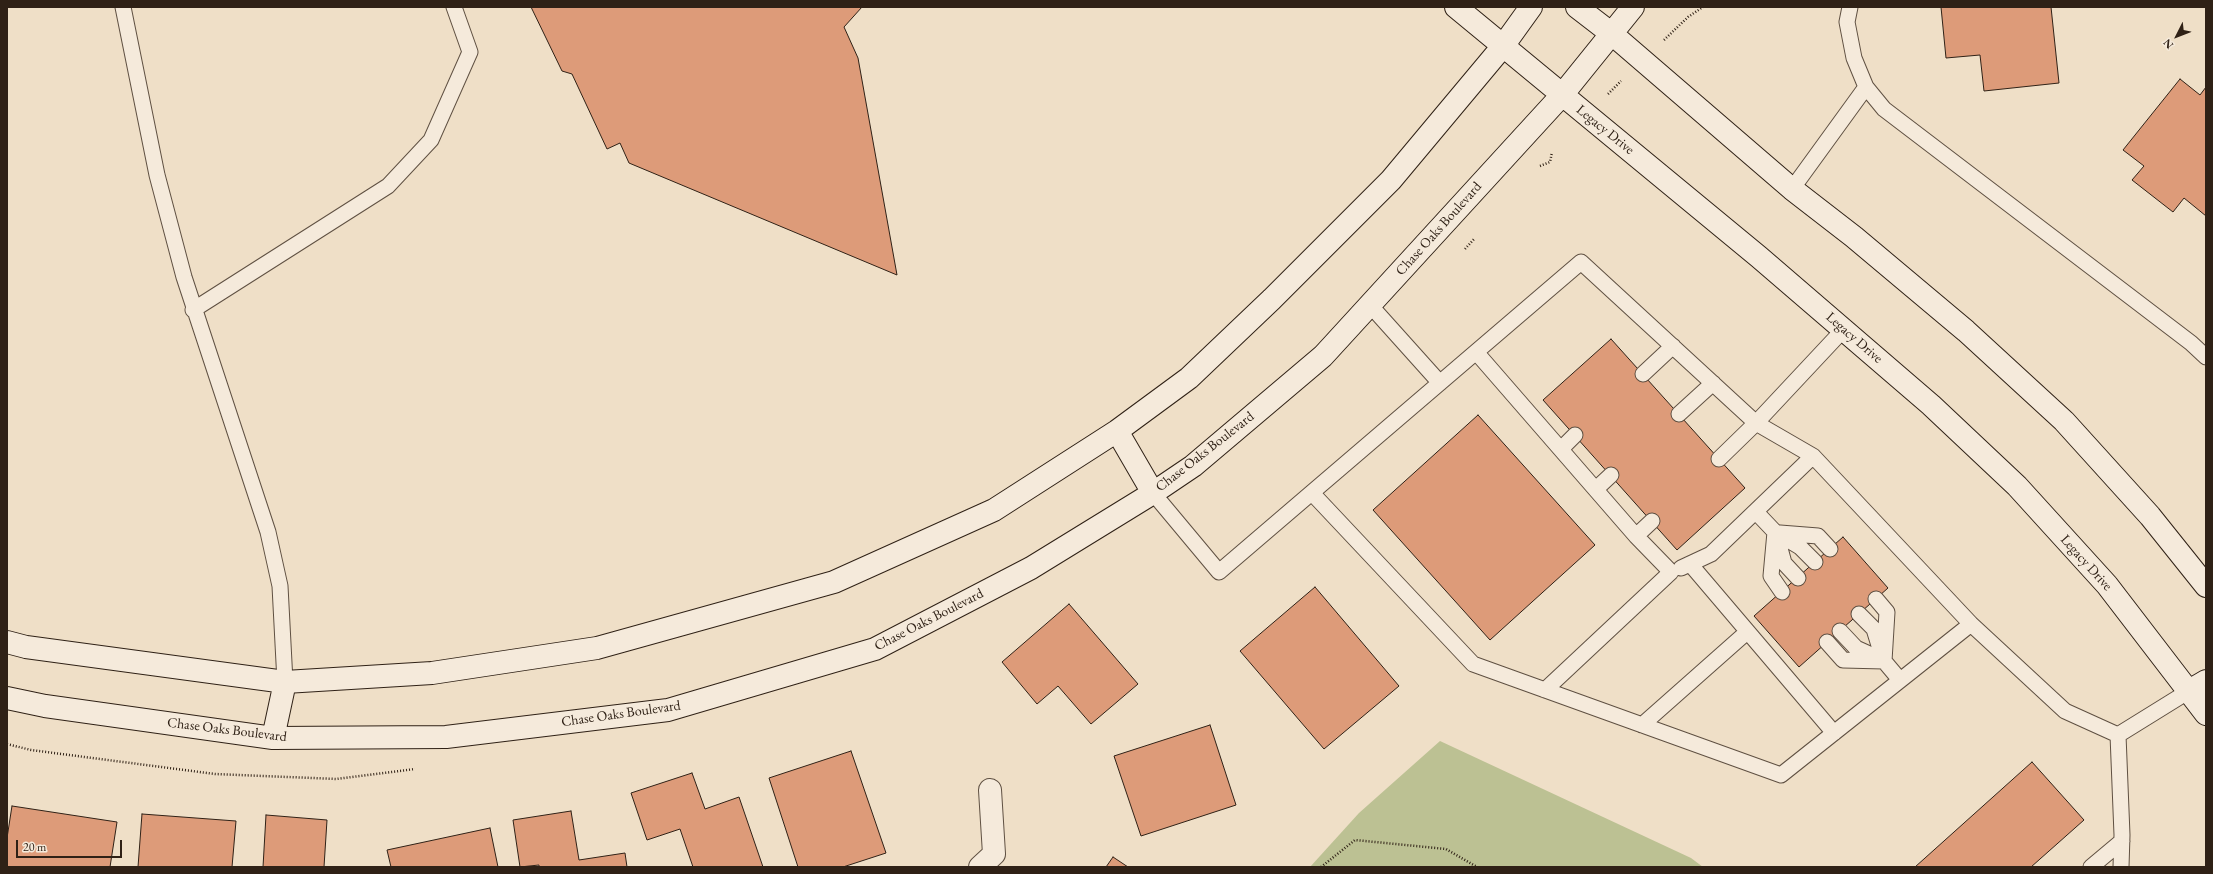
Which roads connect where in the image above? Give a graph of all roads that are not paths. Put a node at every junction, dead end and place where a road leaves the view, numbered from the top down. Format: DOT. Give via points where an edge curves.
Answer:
graph roads {
  1 [pos="124,7"];
  2 [pos="454,7"];
  3 [pos="1456,7"];
  4 [pos="1530,7"];
  5 [pos="1577,7"];
  6 [pos="1633,7"];
  7 [pos="1850,7"];
  8 [pos="1612,34"];
  9 [pos="1503,46"];
  10 [pos="1866,87"];
  11 [pos="1562,95"];
  12 [pos="1792,189"];
  13 [pos="1370,305"];
  14 [pos="193,310"];
  15 [pos="1844,329"];
  16 [pos="1673,346"];
  17 [pos="1476,352"];
  18 [pos="2206,357"];
  19 [pos="1643,374"];
  20 [pos="1440,383"];
  21 [pos="1713,383"];
  22 [pos="1679,414"];
  23 [pos="1756,423"];
  24 [pos="1117,431"];
  25 [pos="1575,435"];
  26 [pos="1561,449"];
  27 [pos="1813,456"];
  28 [pos="1719,459"];
  29 [pos="1611,475"];
  30 [pos="1596,489"];
  31 [pos="1154,493"];
  32 [pos="1312,493"];
  33 [pos="1756,512"];
  34 [pos="1652,521"];
  35 [pos="1775,532"];
  36 [pos="1636,536"];
  37 [pos="1830,549"];
  38 [pos="1815,562"];
  39 [pos="1690,565"];
  40 [pos="1671,572"];
  41 [pos="1798,578"];
  42 [pos="2206,586"];
  43 [pos="1782,592"];
  44 [pos="1876,599"];
  45 [pos="1859,614"];
  46 [pos="1971,624"];
  47 [pos="1840,631"];
  48 [pos="1747,632"];
  49 [pos="7,642"];
  50 [pos="1827,642"];
  51 [pos="1884,661"];
  52 [pos="1900,680"];
  53 [pos="284,682"];
  54 [pos="2197,686"];
  55 [pos="1545,690"];
  56 [pos="7,698"];
  57 [pos="2206,714"];
  58 [pos="1642,725"];
  59 [pos="1834,733"];
  60 [pos="2118,735"];
  61 [pos="273,738"];
  62 [pos="990,790"];
  63 [pos="2122,840"];
  64 [pos="980,867"];
  65 [pos="2091,867"];
  66 [pos="2121,867"];
  1 -- 14 [label="lane" via="157,175"];
  2 -- 14 [label="lane" via="470,52 431,140 388,186"];
  3 -- 9 [label="street, Legacy Drive"];
  4 -- 9 [label="street"];
  5 -- 8 [label="street"];
  6 -- 8 [label="street, Chase Oaks Boulevard"];
  7 -- 10 [label="lane" via="1847,22 1854,58"];
  8 -- 11 [label="street, Chase Oaks Boulevard"];
  8 -- 12 [label="street"];
  9 -- 11 [label="street, Legacy Drive"];
  9 -- 24 [label="street" via="1391,180 1277,294 1189,378"];
  10 -- 12 [label="lane"];
  10 -- 18 [label="lane" via="1884,109 2191,342"];
  11 -- 13 [label="street, Chase Oaks Boulevard"];
  11 -- 15 [label="street, Legacy Drive"];
  12 -- 42 [label="street" via="1854,237 1966,331 2064,421 2150,516"];
  13 -- 20 [label="lane"];
  13 -- 31 [label="street, Chase Oaks Boulevard" via="1323,356 1193,466"];
  14 -- 53 [label="lane" via="215,368 268,532 280,586"];
  15 -- 23 [label="lane"];
  15 -- 54 [label="street, Legacy Drive" via="1931,405 2017,486"];
  16 -- 17 [label="lane" via="1581,262"];
  16 -- 19 [label="lane"];
  16 -- 21 [label="lane"];
  17 -- 20 [label="lane"];
  17 -- 26 [label="lane"];
  20 -- 32 [label="lane"];
  21 -- 22 [label="lane"];
  21 -- 23 [label="lane"];
  23 -- 27 [label="lane"];
  23 -- 28 [label="lane"];
  24 -- 31 [label="street"];
  24 -- 53 [label="street" via="994,510 834,582 598,648 432,673"];
  25 -- 26 [label="lane"];
  26 -- 30 [label="lane"];
  27 -- 33 [label="lane"];
  27 -- 46 [label="lane"];
  29 -- 30 [label="lane"];
  30 -- 36 [label="lane"];
  31 -- 32 [label="lane" via="1219,572"];
  31 -- 61 [label="street, Chase Oaks Boulevard" via="1031,568 875,649 668,710 446,736"];
  32 -- 55 [label="lane" via="1472,664"];
  33 -- 35 [label="lane"];
  33 -- 39 [label="lane" via="1711,554"];
  34 -- 36 [label="lane"];
  35 -- 37 [label="lane" via="1818,536"];
  35 -- 38 [label="lane" via="1800,547"];
  35 -- 41 [label="lane" via="1784,563"];
  35 -- 43 [label="lane" via="1771,576"];
  36 -- 40 [label="lane"];
  39 -- 40 [label="lane"];
  39 -- 48 [label="lane"];
  40 -- 55 [label="lane"];
  44 -- 51 [label="lane" via="1887,612"];
  45 -- 51 [label="lane" via="1874,629"];
  46 -- 52 [label="lane"];
  46 -- 60 [label="lane" via="2065,711"];
  47 -- 51 [label="lane" via="1856,648"];
  48 -- 58 [label="lane"];
  48 -- 59 [label="lane"];
  49 -- 53 [label="street" via="26,647"];
  50 -- 51 [label="lane" via="1843,660"];
  51 -- 52 [label="lane"];
  52 -- 59 [label="lane"];
  53 -- 61 [label="street"];
  54 -- 57 [label="street, Legacy Drive"];
  54 -- 60 [label="lane"];
  55 -- 58 [label="lane"];
  56 -- 61 [label="street, Chase Oaks Boulevard" via="45,706"];
  58 -- 59 [label="lane" via="1781,775"];
  60 -- 63 [label="lane"];
  62 -- 64 [label="street" via="994,854"];
  63 -- 65 [label="lane"];
  63 -- 66 [label="lane"];
}
